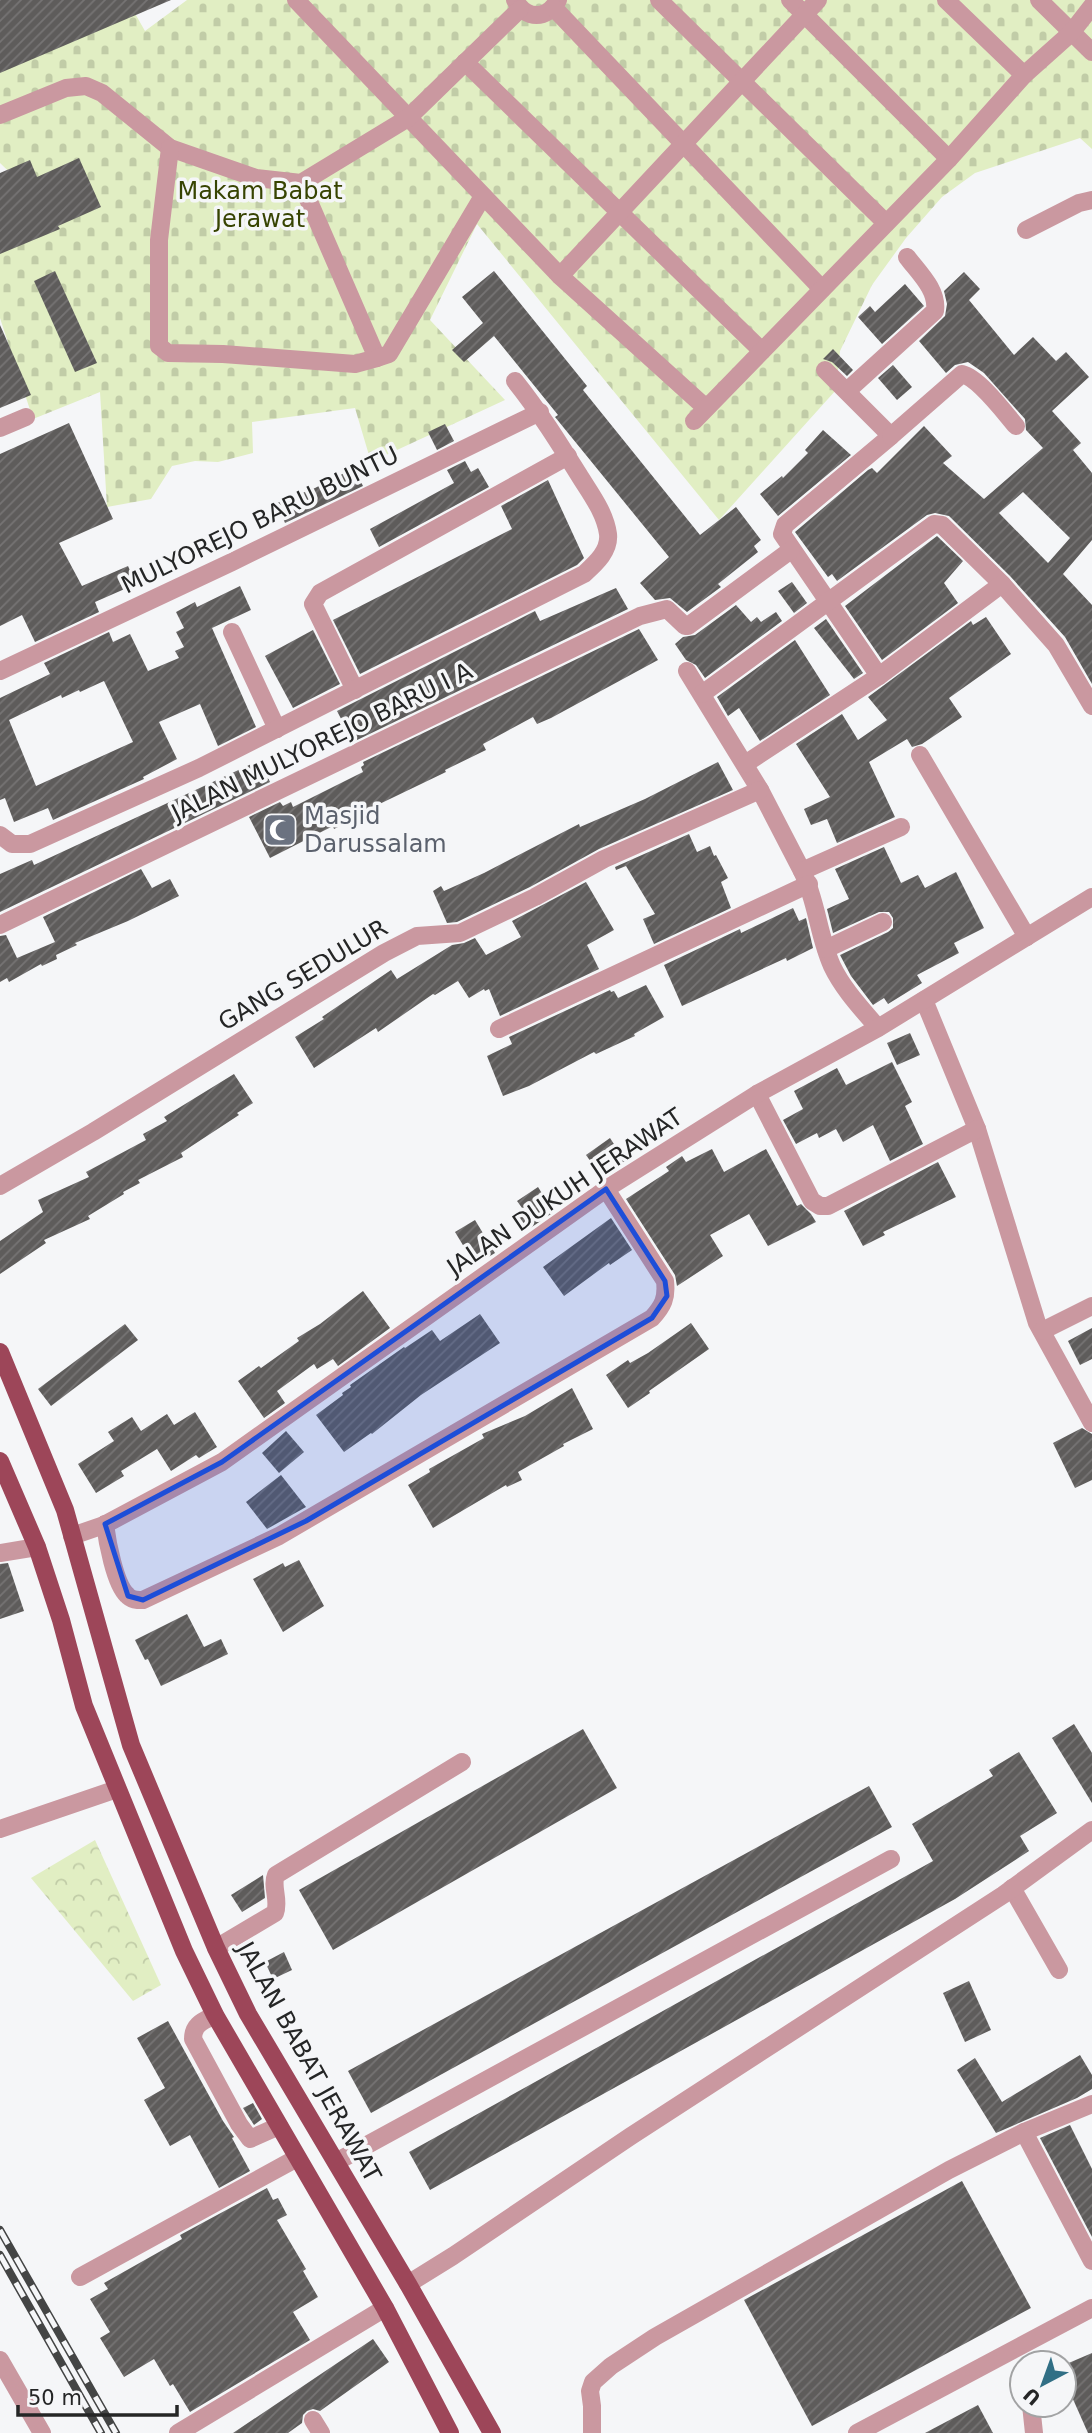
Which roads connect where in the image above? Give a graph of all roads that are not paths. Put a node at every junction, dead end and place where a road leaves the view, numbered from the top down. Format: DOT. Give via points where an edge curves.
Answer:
graph roads {
  1 [pos="296,0"];
  2 [pos="659,0"];
  3 [pos="790,0"];
  4 [pos="818,0"];
  5 [pos="946,0"];
  6 [pos="1039,0"];
  7 [pos="517,4"];
  8 [pos="556,4"];
  9 [pos="1092,6"];
  10 [pos="804,14"];
  11 [pos="1071,33"];
  12 [pos="1092,52"];
  13 [pos="465,62"];
  14 [pos="1024,75"];
  15 [pos="741,81"];
  16 [pos="0,115"];
  17 [pos="408,118"];
  18 [pos="683,144"];
  19 [pos="170,148"];
  20 [pos="949,159"];
  21 [pos="301,183"];
  22 [pos="483,196"];
  23 [pos="1092,200"];
  24 [pos="619,212"];
  25 [pos="886,223"];
  26 [pos="1026,230"];
  27 [pos="906,257"];
  28 [pos="560,276"];
  29 [pos="822,289"];
  30 [pos="762,351"];
  31 [pos="377,358"];
  32 [pos="825,370"];
  33 [pos="515,381"];
  34 [pos="847,391"];
  35 [pos="540,412"];
  36 [pos="26,417"];
  37 [pos="1016,426"];
  38 [pos="0,428"];
  39 [pos="891,436"];
  40 [pos="568,456"];
  41 [pos="791,550"];
  42 [pos="1002,584"];
  43 [pos="828,600"];
  44 [pos="232,632"];
  45 [pos="0,671"];
  46 [pos="687,671"];
  47 [pos="879,676"];
  48 [pos="355,690"];
  49 [pos="702,694"];
  50 [pos="1092,706"];
  51 [pos="277,729"];
  52 [pos="920,755"];
  53 [pos="744,764"];
  54 [pos="760,790"];
  55 [pos="901,827"];
  56 [pos="4,843"];
  57 [pos="806,877"];
  58 [pos="1092,897"];
  59 [pos="883,922"];
  60 [pos="0,925"];
  61 [pos="1027,937"];
  62 [pos="826,949"];
  63 [pos="924,1000"];
  64 [pos="878,1028"];
  65 [pos="499,1029"];
  66 [pos="757,1094"];
  67 [pos="977,1129"];
  68 [pos="0,1186"];
  69 [pos="606,1189"];
  70 [pos="1092,1306"];
  71 [pos="1042,1331"];
  72 [pos="0,1352"];
  73 [pos="1092,1423"];
  74 [pos="0,1461"];
  75 [pos="92,1529"];
  76 [pos="37,1547"];
  77 [pos="0,1553"];
  78 [pos="462,1762"];
  79 [pos="117,1790"];
  80 [pos="0,1829"];
  81 [pos="1092,1830"];
  82 [pos="891,1859"];
  83 [pos="1012,1888"];
  84 [pos="224,1943"];
  85 [pos="1059,1970"];
  86 [pos="215,2015"];
  87 [pos="1092,2104"];
  88 [pos="279,2126"];
  89 [pos="1024,2132"];
  90 [pos="347,2155"];
  91 [pos="297,2158"];
  92 [pos="1092,2261"];
  93 [pos="80,2277"];
  94 [pos="408,2284"];
  95 [pos="385,2308"];
  96 [pos="1092,2308"];
  97 [pos="0,2360"];
  98 [pos="42,2433"];
  99 [pos="178,2433"];
  100 [pos="450,2433"];
  101 [pos="492,2433"];
  102 [pos="592,2433"];
  103 [pos="857,2433"];
  1 -- 17 [label="street"];
  2 -- 15 [label="street"];
  3 -- 10 [label="street"];
  4 -- 10 [label="street"];
  5 -- 14 [label="street"];
  6 -- 11 [label="street"];
  7 -- 8 [label="street" via="537,16"];
  7 -- 13 [label="street"];
  8 -- 18 [label="street"];
  9 -- 11 [label="street"];
  10 -- 15 [label="street"];
  10 -- 20 [label="street"];
  11 -- 12 [label="street"];
  11 -- 14 [label="street"];
  13 -- 17 [label="street"];
  13 -- 24 [label="street"];
  14 -- 20 [label="street"];
  15 -- 18 [label="street"];
  15 -- 25 [label="street"];
  16 -- 19 [label="street" via="66,88 86,86 102,93"];
  17 -- 21 [label="street"];
  17 -- 22 [label="street"];
  18 -- 24 [label="street"];
  18 -- 29 [label="street"];
  19 -- 21 [label="street" via="256,178"];
  19 -- 31 [label="street" via="159,240 162,349 355,364"];
  20 -- 25 [label="street"];
  21 -- 31 [label="street"];
  22 -- 28 [label="street"];
  22 -- 31 [label="street" via="389,354"];
  23 -- 26 [label="street"];
  24 -- 28 [label="street"];
  24 -- 30 [label="street"];
  25 -- 29 [label="street"];
  27 -- 34 [label="street" via="930,289 935,311"];
  28 -- 30 [label="street" via="700,415"];
  29 -- 30 [label="street"];
  32 -- 34 [label="street"];
  33 -- 35 [label="street"];
  34 -- 39 [label="street"];
  35 -- 40 [label="street"];
  35 -- 45 [label="street, MULYOREJO BARU BUNTU"];
  36 -- 38 [label="street"];
  37 -- 39 [label="street" via="982,388 962,374"];
  39 -- 41 [label="street" via="785,525 783,538"];
  40 -- 48 [label="street" via="320,593 313,604"];
  40 -- 48 [label="street" via="600,509 608,535 598,561 584,574"];
  41 -- 43 [label="street"];
  41 -- 60 [label="street, JALAN MULYOREJO BARU I A" via="688,626 667,609 640,616"];
  42 -- 43 [label="street" via="942,525 934,524"];
  42 -- 47 [label="street"];
  42 -- 50 [label="street" via="1056,645"];
  43 -- 47 [label="street"];
  43 -- 49 [label="street"];
  44 -- 51 [label="street"];
  46 -- 49 [label="street"];
  47 -- 53 [label="street"];
  48 -- 51 [label="street"];
  49 -- 53 [label="street"];
  51 -- 56 [label="street" via="30,844"];
  52 -- 61 [label="street"];
  53 -- 54 [label="street"];
  54 -- 57 [label="street"];
  54 -- 68 [label="street, GANG SEDULUR" via="604,859 460,933 417,936 383,953"];
  55 -- 57 [label="street"];
  57 -- 62 [label="street"];
  57 -- 65 [label="street"];
  58 -- 61 [label="street, JALAN DUKUH JERAWAT"];
  59 -- 62 [label="street"];
  61 -- 63 [label="street, JALAN DUKUH JERAWAT"];
  62 -- 64 [label="street" via="844,987"];
  63 -- 64 [label="street, JALAN DUKUH JERAWAT"];
  63 -- 67 [label="street"];
  64 -- 66 [label="street, JALAN DUKUH JERAWAT"];
  66 -- 67 [label="street" via="812,1201 820,1206 828,1206"];
  66 -- 69 [label="street, JALAN DUKUH JERAWAT"];
  67 -- 71 [label="street"];
  69 -- 75 [label="street, JALAN DUKUH JERAWAT" via="222,1462"];
  69 -- 75 [label="street" via="665,1281 667,1296 652,1318 279,1536 143,1600 125,1594 113,1562"];
  70 -- 71 [label="street"];
  71 -- 73 [label="street"];
  72 -- 75 [label="main road, JALAN BABAT JERAWAT" via="65,1510"];
  74 -- 76 [label="main road"];
  75 -- 84 [label="main road, JALAN BABAT JERAWAT" via="131,1745"];
  76 -- 77 [label="street"];
  76 -- 79 [label="main road" via="84,1706"];
  78 -- 84 [label="street" via="276,1875 275,1913"];
  79 -- 80 [label="street"];
  79 -- 86 [label="main road"];
  81 -- 83 [label="street"];
  82 -- 90 [label="street"];
  83 -- 85 [label="street"];
  83 -- 94 [label="street"];
  84 -- 90 [label="main road, JALAN BABAT JERAWAT" via="248,2014"];
  86 -- 88 [label="main road"];
  86 -- 88 [label="street" via="198,2023 193,2039 239,2124 250,2139"];
  87 -- 89 [label="street"];
  88 -- 91 [label="main road"];
  89 -- 92 [label="street"];
  89 -- 102 [label="street" via="949,2170 611,2366 593,2382 590,2392"];
  90 -- 94 [label="main road, JALAN BABAT JERAWAT"];
  91 -- 93 [label="street"];
  91 -- 95 [label="main road"];
  94 -- 101 [label="main road, JALAN BABAT JERAWAT"];
  95 -- 99 [label="street"];
  95 -- 100 [label="main road"];
  96 -- 103 [label="street"];
  97 -- 98 [label="street"];
}
